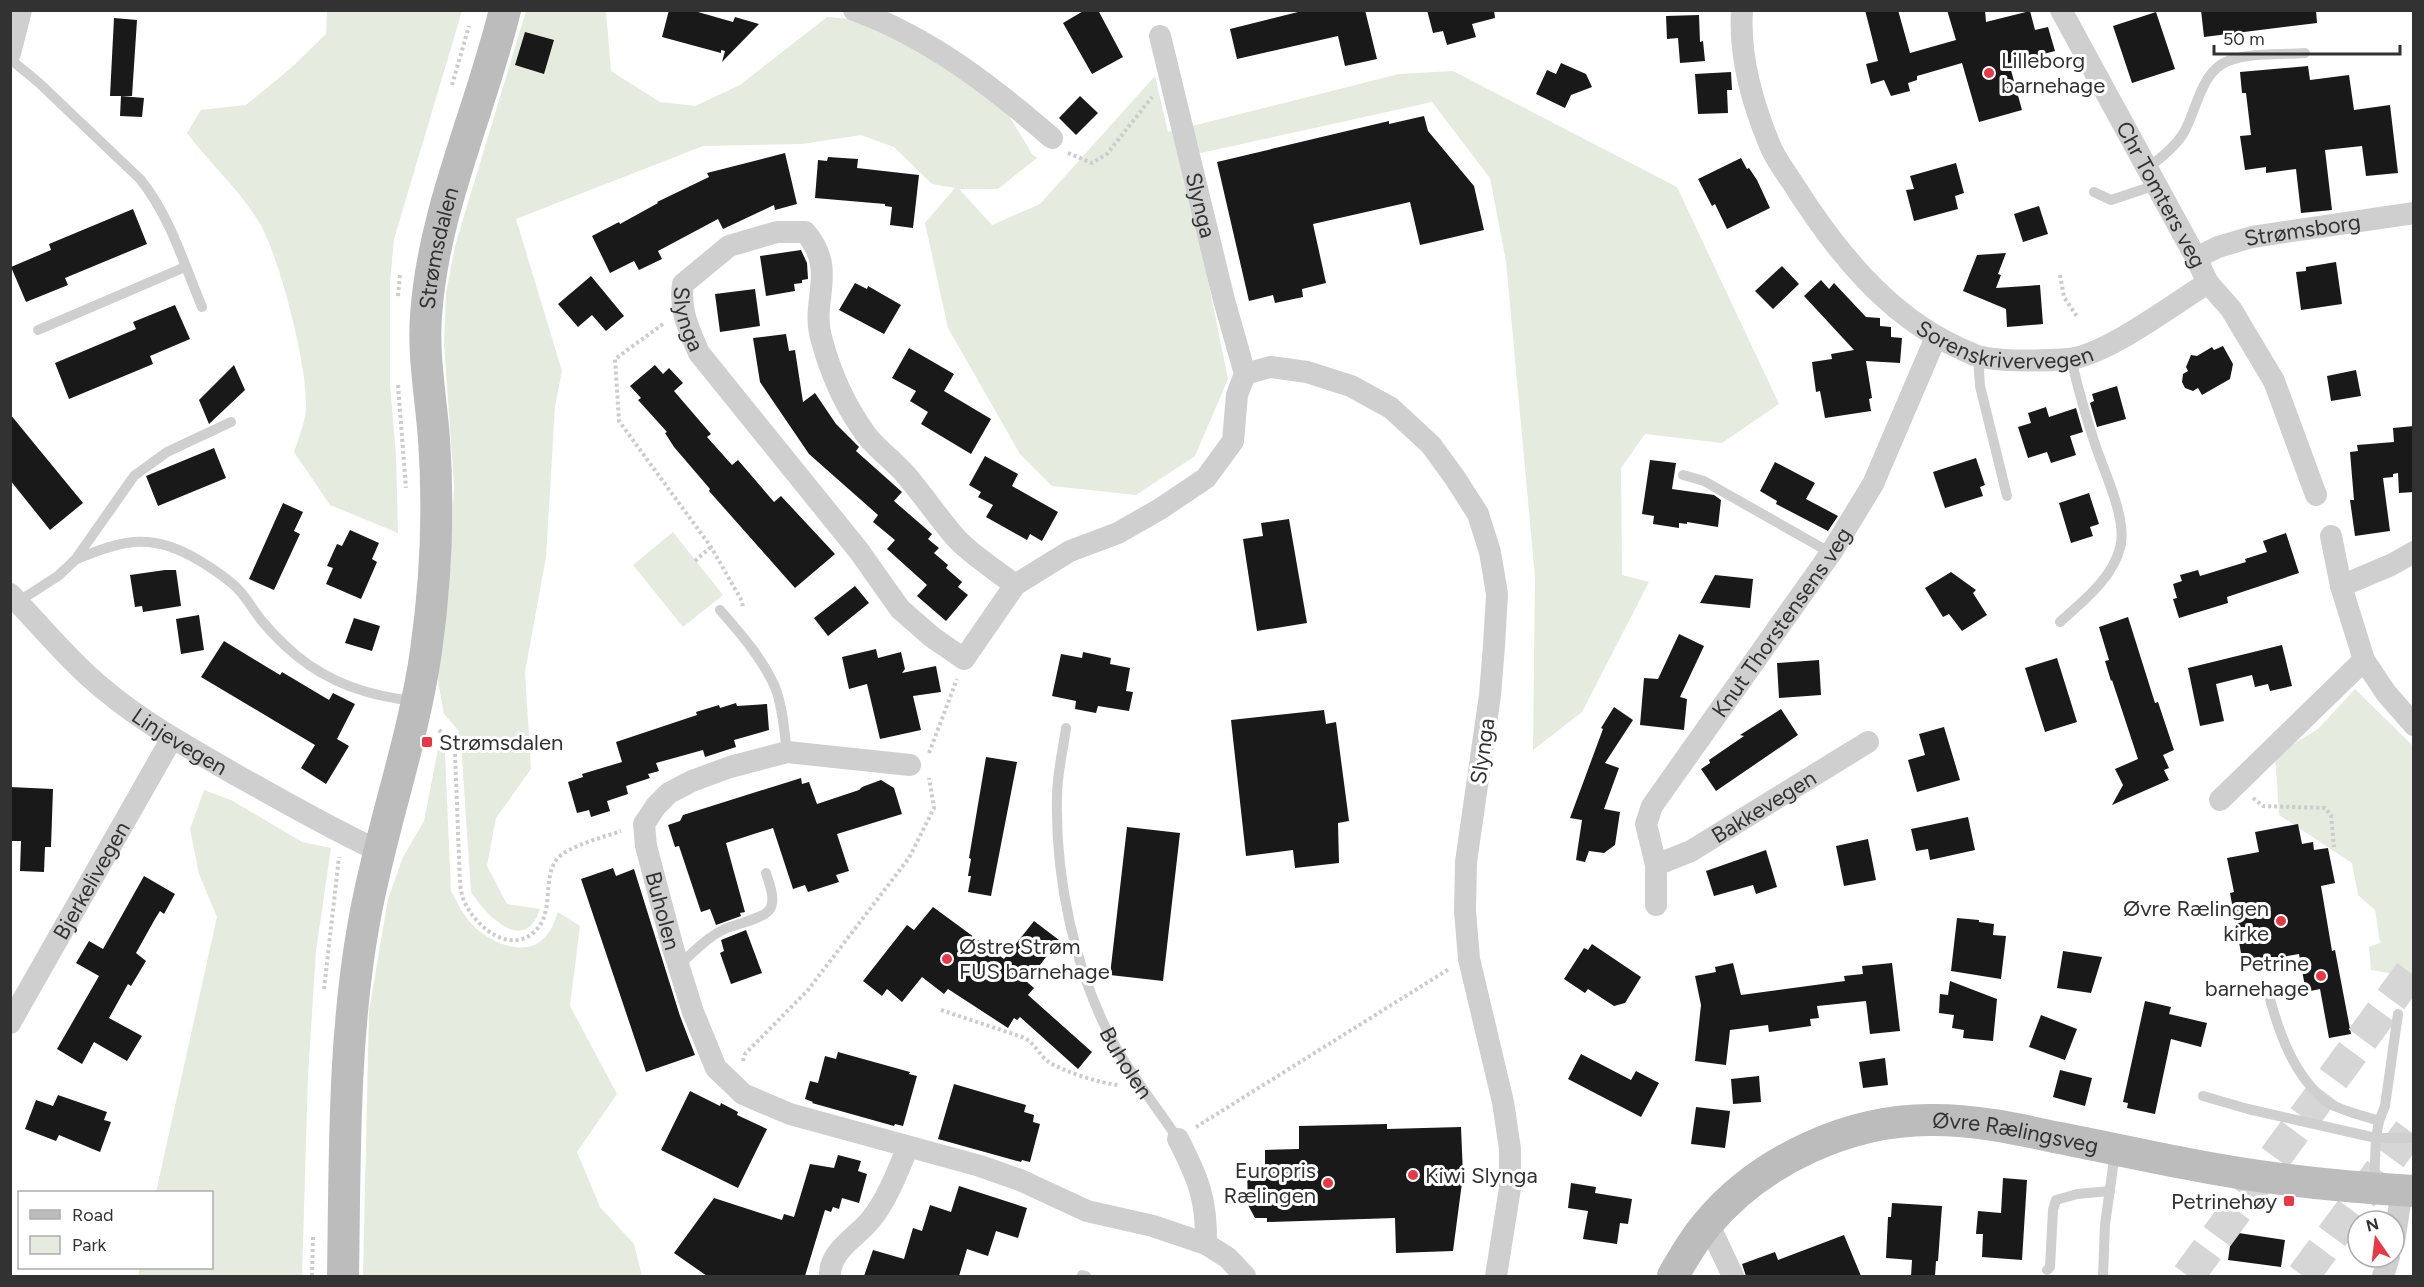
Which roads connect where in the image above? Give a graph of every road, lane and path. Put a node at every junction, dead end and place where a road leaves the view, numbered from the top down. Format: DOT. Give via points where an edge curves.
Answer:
graph roads {
  1 [pos="21,10"];
  2 [pos="505,10"];
  3 [pos="854,10"];
  4 [pos="1742,10"];
  5 [pos="2061,10"];
  6 [pos="1160,36"];
  7 [pos="13,52"];
  8 [pos="2305,53"];
  9 [pos="1168,76"];
  10 [pos="1052,138"];
  11 [pos="2151,177"];
  12 [pos="2094,192"];
  13 [pos="2414,213"];
  14 [pos="2196,258"];
  15 [pos="185,267"];
  16 [pos="2060,275"];
  17 [pos="2208,283"];
  18 [pos="202,307"];
  19 [pos="683,310"];
  20 [pos="2078,318"];
  21 [pos="38,330"];
  22 [pos="1936,337"];
  23 [pos="1978,356"];
  24 [pos="2071,359"];
  25 [pos="1245,374"];
  26 [pos="231,423"];
  27 [pos="1683,475"];
  28 [pos="2316,495"];
  29 [pos="2007,496"];
  30 [pos="2331,536"];
  31 [pos="711,547"];
  32 [pos="2414,552"];
  33 [pos="1831,553"];
  34 [pos="75,560"];
  35 [pos="695,561"];
  36 [pos="1015,585"];
  37 [pos="2341,586"];
  38 [pos="13,600"];
  39 [pos="720,610"];
  40 [pos="2060,622"];
  41 [pos="745,639"];
  42 [pos="964,659"];
  43 [pos="2364,660"];
  44 [pos="415,711"];
  45 [pos="2414,725"];
  46 [pos="1066,728"];
  47 [pos="172,738"];
  48 [pos="1868,742"];
  49 [pos="787,752"];
  50 [pos="918,762"];
  51 [pos="2237,784"];
  52 [pos="2220,800"];
  53 [pos="644,824"];
  54 [pos="2334,847"];
  55 [pos="379,851"];
  56 [pos="1656,865"];
  57 [pos="766,873"];
  58 [pos="1656,905"];
  59 [pos="1469,958"];
  60 [pos="679,965"];
  61 [pos="2270,999"];
  62 [pos="941,1010"];
  63 [pos="2398,1014"];
  64 [pos="10,1023"];
  65 [pos="1140,1082"];
  66 [pos="735,1086"];
  67 [pos="2203,1096"];
  68 [pos="2379,1121"];
  69 [pos="2376,1138"];
  70 [pos="2414,1138"];
  71 [pos="1178,1139"];
  72 [pos="908,1147"];
  73 [pos="2115,1149"];
  74 [pos="2396,1190"];
  75 [pos="2110,1191"];
  76 [pos="2395,1209"];
  77 [pos="1708,1224"];
  78 [pos="1206,1244"];
  79 [pos="2047,1270"];
  80 [pos="343,1276"];
  81 [pos="830,1276"];
  82 [pos="1245,1276"];
  83 [pos="1496,1276"];
  84 [pos="1673,1276"];
  85 [pos="1733,1276"];
  86 [pos="2103,1276"];
  1 -- 7 [label="street"];
  2 -- 44 [label="main road, Strømsdalen" via="449,194 429,285 425,340 434,440 436,533 430,620"];
  3 -- 10 [label="street" via="932,46 1002,94"];
  4 -- 22 [label="street, Sorenskrivervegen" via="1750,91 1769,146 1819,224 1863,276"];
  5 -- 11 [label="street, Chr Tomters veg"];
  6 -- 9 [label="street, Slynga"];
  7 -- 15 [label="lane" via="38,82 140,179 161,210"];
  8 -- 11 [label="lane" via="2241,57 2217,67 2208,78 2183,134"];
  9 -- 10 [label="path" via="1107,154 1092,163 1070,154"];
  9 -- 25 [label="street, Slynga"];
  11 -- 12 [label="lane" via="2111,200"];
  11 -- 14 [label="street, Chr Tomters veg"];
  13 -- 14 [label="street, Strømsborg" via="2252,237"];
  14 -- 17 [label="street, Chr Tomters veg"];
  15 -- 18 [label="lane"];
  15 -- 21 [label="lane"];
  16 -- 20 [label="path" via="2064,297"];
  17 -- 24 [label="street, Sorenskrivervegen" via="2110,344"];
  17 -- 28 [label="street" via="2231,309 2274,381"];
  19 -- 31 [label="path" via="615,359 619,421"];
  19 -- 36 [label="street, Slynga" via="683,284 729,246 777,232 805,232 814,243 822,266 818,321 821,340 847,405 868,437 905,474 959,540"];
  19 -- 42 [label="street, Slynga" via="699,353 859,551 900,609"];
  22 -- 23 [label="street, Sorenskrivervegen"];
  22 -- 33 [label="street, Knut Thorstensens veg" via="1873,484"];
  23 -- 24 [label="street, Sorenskrivervegen"];
  23 -- 29 [label="lane" via="1980,386"];
  24 -- 40 [label="lane" via="2113,498 2121,539 2111,568 2090,595"];
  25 -- 36 [label="street" via="1237,395 1233,441 1206,478 1126,529 1070,551"];
  25 -- 59 [label="street, Slynga" via="1270,368 1306,372 1351,386 1391,408 1431,445 1478,514 1497,594 1490,695 1466,861"];
  26 -- 34 [label="lane" via="167,452 134,476"];
  27 -- 33 [label="lane" via="1704,481"];
  30 -- 37 [label="street"];
  31 -- 35 [label="path"];
  31 -- 41 [label="path" via="742,601"];
  32 -- 37 [label="street"];
  33 -- 56 [label="street, Knut Thorstensens veg" via="1652,806 1646,824"];
  34 -- 38 [label="lane" via="58,576"];
  34 -- 44 [label="lane" via="131,541 176,548 227,578 298,657 341,684"];
  36 -- 42 [label="street"];
  37 -- 43 [label="street"];
  38 -- 47 [label="street, Linjevegen" via="107,693"];
  39 -- 41 [label="lane"];
  41 -- 49 [label="lane" via="775,687"];
  42 -- 50 [label="path"];
  43 -- 45 [label="street"];
  43 -- 51 [label="street"];
  44 -- 53 [label="path" via="452,742 462,896 474,917 497,937 521,940 539,927 547,907 553,867 563,854"];
  44 -- 55 [label="main road, Strømsdalen"];
  46 -- 65 [label="lane, Buholen" via="1056,794 1061,870 1076,946 1111,1038"];
  47 -- 55 [label="street, Linjevegen" via="343,835"];
  47 -- 64 [label="street, Bjerkelivegen"];
  48 -- 56 [label="street, Bakkevegen" via="1691,851"];
  49 -- 50 [label="street"];
  49 -- 53 [label="street" via="730,767 684,785 669,793"];
  50 -- 66 [label="path" via="934,808 909,858 808,990 745,1054"];
  51 -- 52 [label="street"];
  51 -- 54 [label="path" via="2264,806 2325,808 2331,815"];
  53 -- 60 [label="street, Buholen" via="646,846"];
  55 -- 80 [label="main road, Strømsdalen" via="362,931 353,1003"];
  56 -- 58 [label="street, Knut Thorstensens veg"];
  57 -- 60 [label="lane" via="773,897 770,909 709,938"];
  59 -- 71 [label="path"];
  59 -- 83 [label="street, Slynga" via="1503,1102 1510,1149 1510,1188"];
  60 -- 66 [label="street, Buholen" via="716,1068"];
  61 -- 68 [label="lane" via="2279,1032 2310,1084 2328,1103"];
  62 -- 65 [label="path" via="1025,1038 1047,1061 1077,1074 1116,1085"];
  63 -- 68 [label="lane" via="2385,1106"];
  65 -- 71 [label="lane, Buholen"];
  66 -- 72 [label="street, Buholen" via="743,1094 790,1114"];
  67 -- 69 [label="lane"];
  68 -- 69 [label="lane"];
  69 -- 70 [label="lane"];
  69 -- 74 [label="lane"];
  71 -- 78 [label="street, Buholen" via="1202,1194 1207,1215"];
  72 -- 78 [label="street, Buholen" via="1020,1180 1087,1210"];
  72 -- 81 [label="street" via="873,1218 842,1248 830,1266"];
  73 -- 74 [label="main road, Øvre Rælingsveg" via="2219,1169"];
  73 -- 75 [label="lane"];
  73 -- 77 [label="main road, Øvre Rælingsveg" via="1959,1121 1877,1126 1825,1141 1789,1159 1738,1194"];
  74 -- 76 [label="street"];
  75 -- 79 [label="lane" via="2056,1200"];
  75 -- 86 [label="lane"];
  77 -- 84 [label="main road, Øvre Rælingsveg"];
  77 -- 85 [label="street"];
  78 -- 82 [label="street, Buholen" via="1228,1258"];
}
